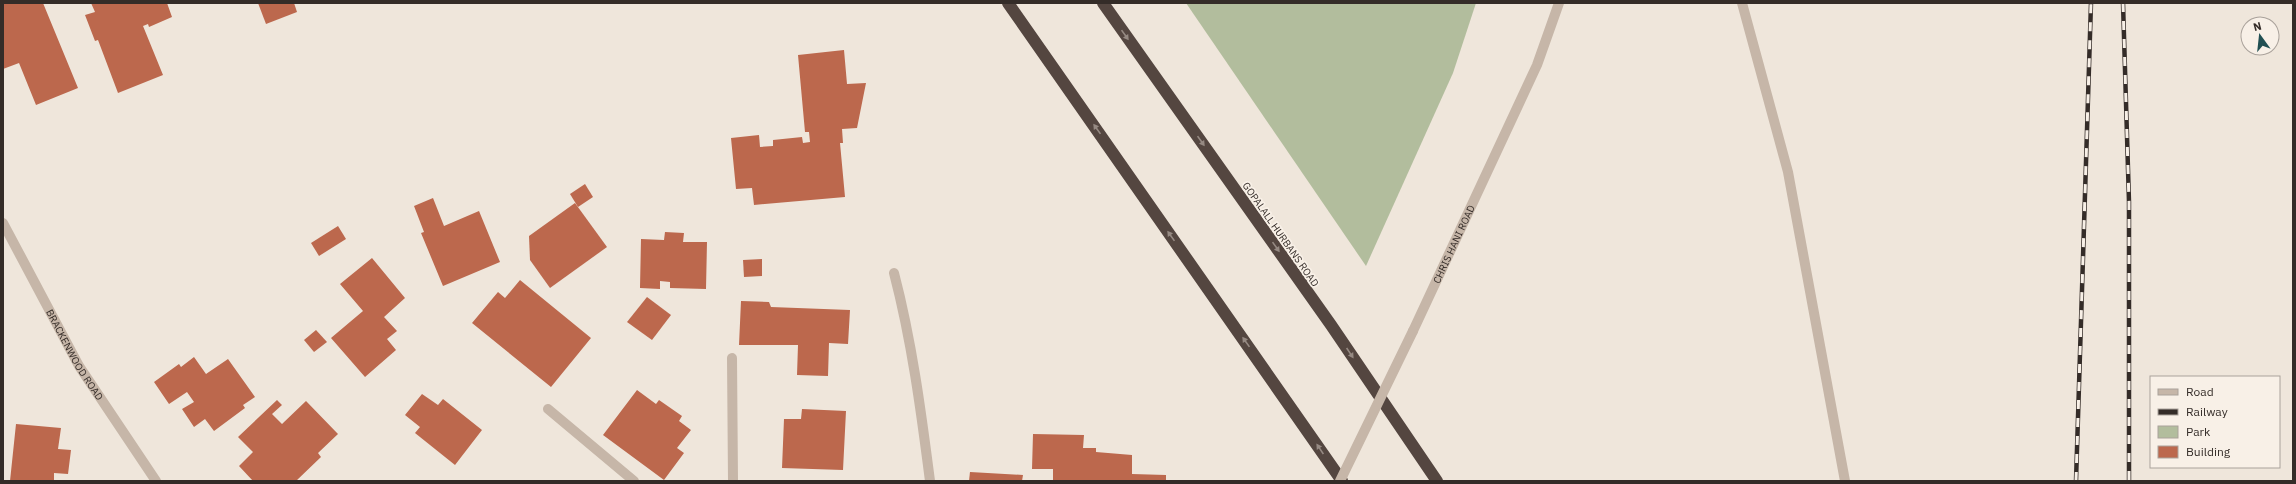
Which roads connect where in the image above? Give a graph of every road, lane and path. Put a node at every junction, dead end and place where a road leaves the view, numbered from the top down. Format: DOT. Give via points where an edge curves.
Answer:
graph roads {
  1 [pos="1008,3"];
  2 [pos="1103,3"];
  3 [pos="1558,3"];
  4 [pos="1742,3"];
  5 [pos="3,222"];
  6 [pos="894,273"];
  7 [pos="732,358"];
  8 [pos="548,409"];
  9 [pos="156,481"];
  10 [pos="634,481"];
  11 [pos="733,481"];
  12 [pos="930,481"];
  13 [pos="1341,481"];
  14 [pos="1437,481"];
  15 [pos="1845,481"];
  13 -- 1 [label="highway, one-way"];
  2 -- 14 [label="highway, GOPALALL HURBANS ROAD, one-way" via="1326,318"];
  3 -- 13 [label="street, CHRIS HANI ROAD, bridge" via="1537,65"];
  4 -- 15 [label="street" via="1788,172"];
  5 -- 9 [label="street, BRACKENWOOD ROAD" via="79,366"];
  6 -- 12 [label="street" via="910,342"];
  7 -- 11 [label="street"];
  8 -- 10 [label="street"];
}
